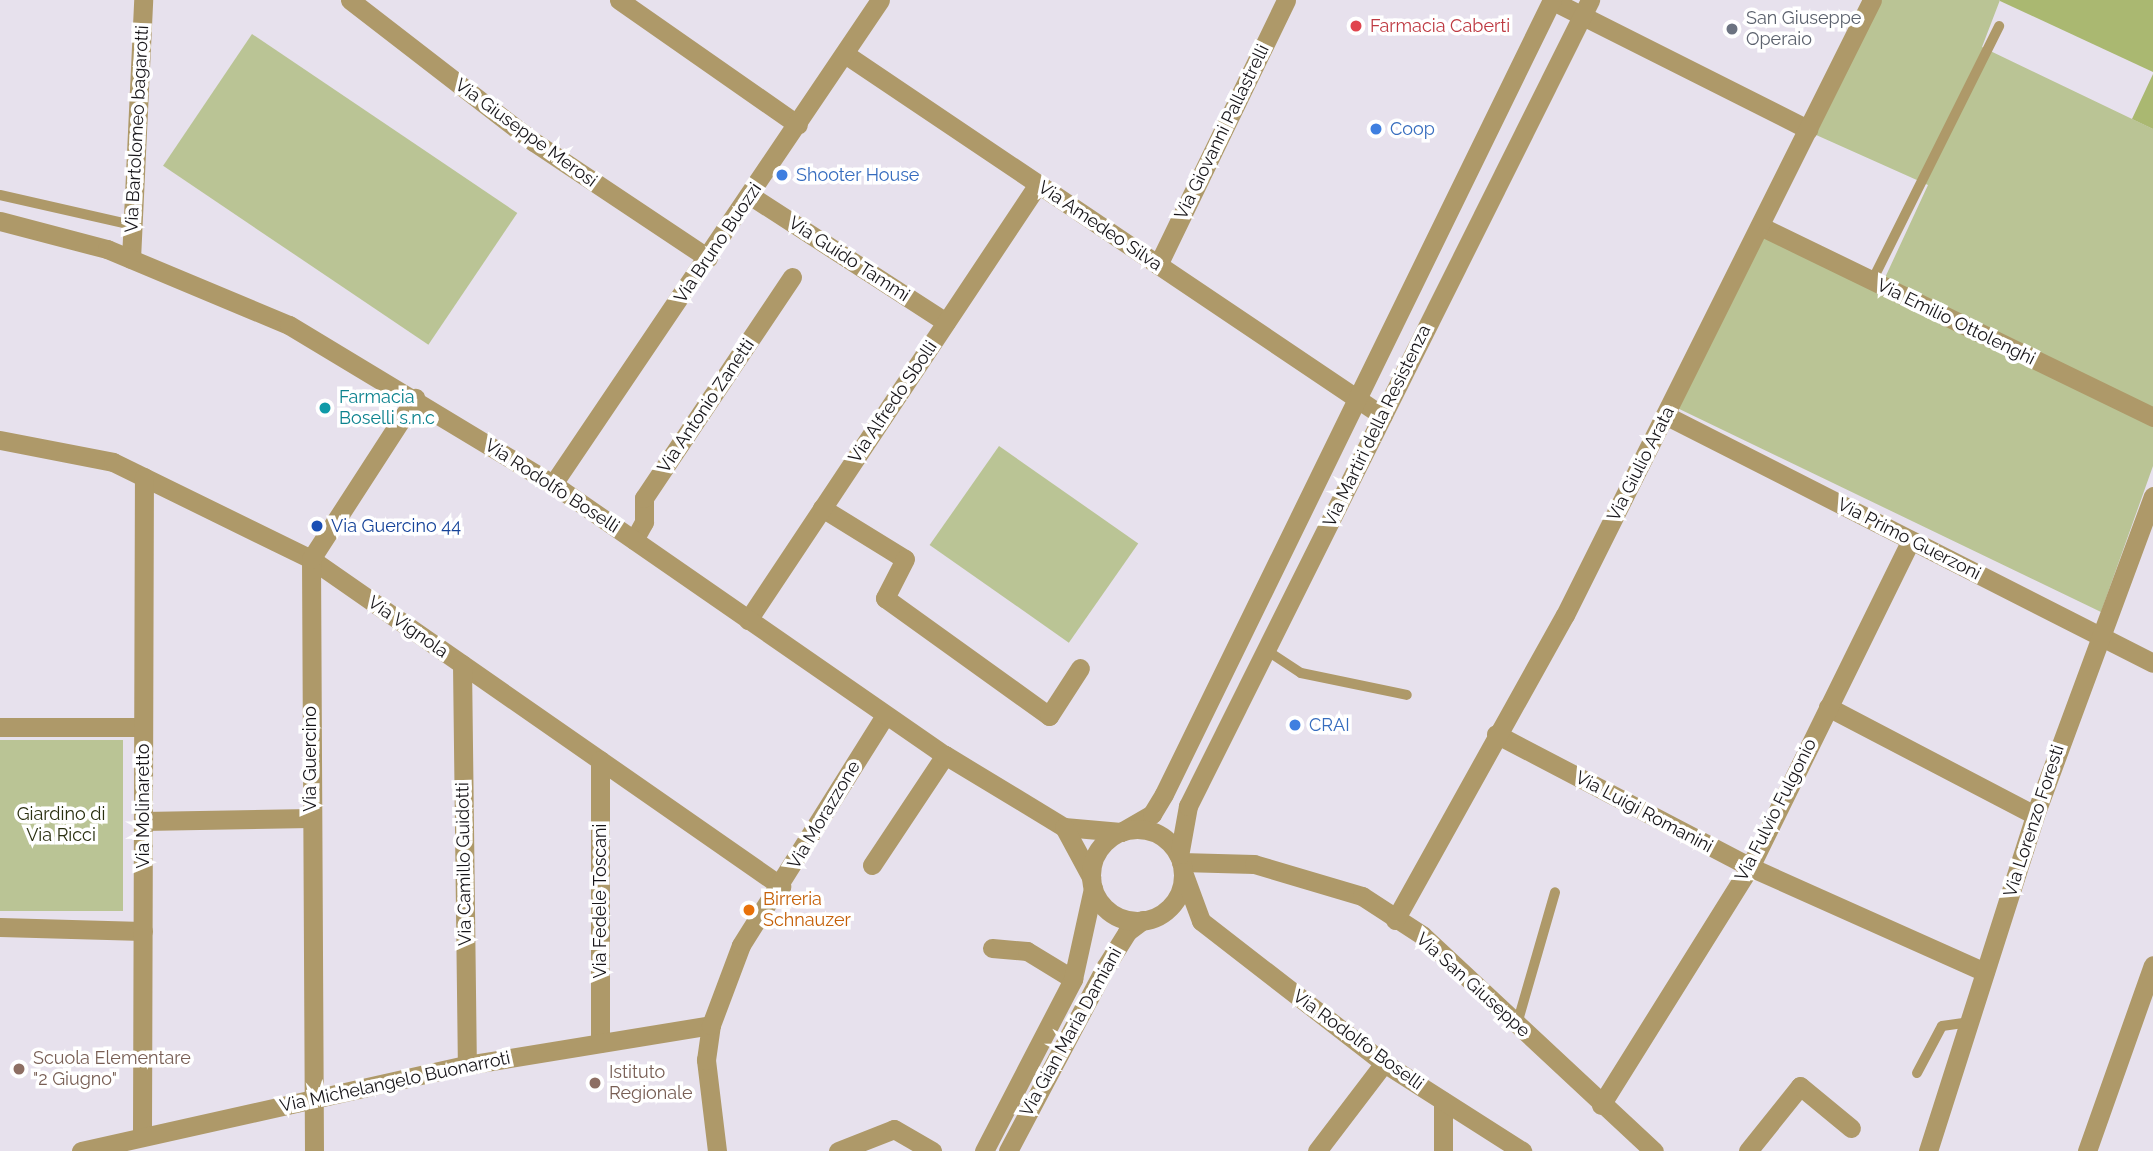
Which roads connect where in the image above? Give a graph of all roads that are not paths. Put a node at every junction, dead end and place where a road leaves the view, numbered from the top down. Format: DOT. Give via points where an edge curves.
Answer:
graph roads {
  1 [pos="143,0"];
  2 [pos="350,0"];
  3 [pos="619,0"];
  4 [pos="880,0"];
  5 [pos="1286,0"];
  6 [pos="1552,0"];
  7 [pos="1872,0"];
  8 [pos="1586,8"];
  9 [pos="1999,26"];
  10 [pos="845,54"];
  11 [pos="798,125"];
  12 [pos="1808,129"];
  13 [pos="1038,184"];
  14 [pos="0,195"];
  15 [pos="751,196"];
  16 [pos="0,221"];
  17 [pos="132,225"];
  18 [pos="1760,226"];
  19 [pos="708,258"];
  20 [pos="131,259"];
  21 [pos="1158,265"];
  22 [pos="792,277"];
  23 [pos="1872,281"];
  24 [pos="946,322"];
  25 [pos="415,398"];
  26 [pos="1356,398"];
  27 [pos="1665,415"];
  28 [pos="1383,416"];
  29 [pos="2153,417"];
  30 [pos="0,440"];
  31 [pos="144,477"];
  32 [pos="553,484"];
  33 [pos="2153,496"];
  34 [pos="822,508"];
  35 [pos="634,540"];
  36 [pos="1911,540"];
  37 [pos="311,559"];
  38 [pos="1269,578"];
  39 [pos="1295,591"];
  40 [pos="748,620"];
  41 [pos="2097,635"];
  42 [pos="1266,650"];
  43 [pos="2153,663"];
  44 [pos="462,664"];
  45 [pos="1080,668"];
  46 [pos="1407,695"];
  47 [pos="1828,708"];
  48 [pos="884,717"];
  49 [pos="0,727"];
  50 [pos="143,727"];
  51 [pos="1496,734"];
  52 [pos="945,755"];
  53 [pos="600,760"];
  54 [pos="2035,816"];
  55 [pos="310,818"];
  56 [pos="143,821"];
  57 [pos="1064,827"];
  58 [pos="1121,832"];
  59 [pos="1181,863"];
  60 [pos="872,865"];
  61 [pos="1750,867"];
  62 [pos="1092,882"];
  63 [pos="781,886"];
  64 [pos="1555,892"];
  65 [pos="1147,919"];
  66 [pos="1395,920"];
  67 [pos="1201,921"];
  68 [pos="0,927"];
  69 [pos="143,931"];
  70 [pos="992,948"];
  71 [pos="2153,965"];
  72 [pos="1985,972"];
  73 [pos="1073,979"];
  74 [pos="1969,1022"];
  75 [pos="1517,1024"];
  76 [pos="711,1025"];
  77 [pos="600,1043"];
  78 [pos="1384,1063"];
  79 [pos="467,1065"];
  80 [pos="1917,1073"];
  81 [pos="314,1099"];
  82 [pos="1443,1101"];
  83 [pos="1601,1105"];
  84 [pos="1851,1128"];
  85 [pos="142,1135"];
  86 [pos="81,1151"];
  87 [pos="314,1151"];
  88 [pos="717,1151"];
  89 [pos="838,1151"];
  90 [pos="932,1151"];
  91 [pos="984,1151"];
  92 [pos="1007,1151"];
  93 [pos="1317,1151"];
  94 [pos="1443,1151"];
  95 [pos="1522,1151"];
  96 [pos="1654,1151"];
  97 [pos="1748,1151"];
  98 [pos="1928,1151"];
  99 [pos="2087,1151"];
  1 -- 17 [label="street, Via Bartolomeo bagarotti"];
  2 -- 19 [label="street, Via Giuseppe Merosi" via="534,142"];
  3 -- 11 [label="street"];
  4 -- 10 [label="street, Via Bruno Buozzi"];
  5 -- 21 [label="street, Via Giovanni Pallastrelli"];
  6 -- 8 [label="street"];
  6 -- 26 [label="street, Via Martiri della Resistenza"];
  7 -- 12 [label="street, Via Giulio Arata"];
  8 -- 12 [label="street"];
  8 -- 28 [label="street, Via Martiri della Resistenza"];
  9 -- 23 [label="lane"];
  10 -- 11 [label="street, Via Bruno Buozzi"];
  10 -- 13 [label="street, Via Amedeo Silva"];
  11 -- 15 [label="street, Via Bruno Buozzi"];
  12 -- 18 [label="street, Via Giulio Arata"];
  13 -- 21 [label="street, Via Amedeo Silva"];
  13 -- 24 [label="street, Via Alfredo Sbolli"];
  14 -- 17 [label="lane"];
  15 -- 19 [label="street, Via Bruno Buozzi"];
  15 -- 24 [label="street, Via Guido Tammi"];
  16 -- 20 [label="street, Via Rodolfo Boselli"];
  17 -- 20 [label="street, Via Bartolomeo bagarotti"];
  18 -- 23 [label="street, Via Emilio Ottolenghi"];
  18 -- 27 [label="street, Via Giulio Arata"];
  19 -- 32 [label="street, Via Bruno Buozzi"];
  20 -- 25 [label="street, Via Rodolfo Boselli" via="289,325"];
  21 -- 26 [label="street, Via Amedeo Silva"];
  22 -- 35 [label="street, Via Antonio Zanetti" via="644,498 644,522"];
  23 -- 29 [label="street, Via Emilio Ottolenghi"];
  24 -- 34 [label="street, Via Alfredo Sbolli"];
  25 -- 32 [label="street, Via Rodolfo Boselli"];
  25 -- 37 [label="street"];
  26 -- 28 [label="street, Via Amedeo Silva"];
  26 -- 38 [label="street, Via Martiri della Resistenza"];
  27 -- 36 [label="street, Via Primo Guerzoni"];
  27 -- 51 [label="street, Via Giulio Arata"];
  28 -- 39 [label="street, Via Martiri della Resistenza"];
  30 -- 31 [label="street, Via Vignola" via="113,462"];
  31 -- 37 [label="street, Via Vignola"];
  31 -- 50 [label="street, Via Molinaretto"];
  32 -- 35 [label="street, Via Rodolfo Boselli"];
  33 -- 41 [label="street, Via Lorenzo Foresti"];
  34 -- 40 [label="street, Via Alfredo Sbolli"];
  34 -- 45 [label="street" via="905,559 884,598 1049,716"];
  35 -- 40 [label="street, Via Rodolfo Boselli"];
  36 -- 41 [label="street, Via Primo Guerzoni"];
  36 -- 47 [label="street, Via Fulvio Fulgonio"];
  37 -- 44 [label="street, Via Vignola"];
  37 -- 55 [label="street, Via Guercino"];
  38 -- 39 [label="street"];
  38 -- 58 [label="street, Via Martiri della Resistenza" via="1158,804"];
  39 -- 42 [label="street, Via Martiri della Resistenza"];
  40 -- 48 [label="street, Via Rodolfo Boselli"];
  41 -- 43 [label="street, Via Primo Guerzoni"];
  41 -- 54 [label="street, Via Lorenzo Foresti"];
  42 -- 46 [label="lane" via="1301,673"];
  42 -- 59 [label="street, Via Martiri della Resistenza" via="1184,815"];
  44 -- 53 [label="street, Via Vignola"];
  44 -- 79 [label="street, Via Camillo Guidotti"];
  47 -- 54 [label="street"];
  47 -- 61 [label="street, Via Fulvio Fulgonio"];
  48 -- 52 [label="street, Via Rodolfo Boselli"];
  48 -- 63 [label="street, Via Morazzone"];
  49 -- 50 [label="street"];
  50 -- 56 [label="street, Via Molinaretto"];
  51 -- 61 [label="street, Via Luigi Romanini"];
  51 -- 66 [label="street, Via Giulio Arata"];
  52 -- 57 [label="street, Via Rodolfo Boselli"];
  52 -- 60 [label="street"];
  53 -- 63 [label="street, Via Vignola"];
  53 -- 77 [label="street, Via Fedele Toscani"];
  54 -- 72 [label="street, Via Lorenzo Foresti"];
  55 -- 56 [label="street"];
  55 -- 81 [label="street, Via Guercino"];
  56 -- 69 [label="street, Via Molinaretto"];
  57 -- 58 [label="street, Via Rodolfo Boselli"];
  57 -- 62 [label="street"];
  58 -- 59 [label="street" via="1157,834"];
  58 -- 62 [label="street" via="1101,847"];
  59 -- 65 [label="street" via="1177,897"];
  59 -- 66 [label="street, Via San Giuseppe" via="1254,864 1362,896"];
  59 -- 67 [label="street"];
  61 -- 72 [label="street, Via Luigi Romanini"];
  61 -- 83 [label="street, Via Fulvio Fulgonio"];
  62 -- 65 [label="street" via="1112,913"];
  62 -- 73 [label="street, Via Gian Maria Damiani"];
  63 -- 76 [label="street, Via Morazzone" via="741,946"];
  64 -- 75 [label="lane"];
  65 -- 67 [label="street"];
  65 -- 92 [label="street, Via Gian Maria Damiani" via="1127,932 1106,966"];
  66 -- 75 [label="street, Via San Giuseppe" via="1422,935"];
  67 -- 78 [label="street, Via Rodolfo Boselli"];
  68 -- 69 [label="street"];
  69 -- 85 [label="street, Via Molinaretto"];
  70 -- 73 [label="street" via="1027,951"];
  71 -- 99 [label="street"];
  72 -- 74 [label="street, Via Lorenzo Foresti"];
  73 -- 91 [label="street, Via Gian Maria Damiani"];
  74 -- 80 [label="lane" via="1942,1026"];
  74 -- 98 [label="street, Via Lorenzo Foresti"];
  75 -- 83 [label="street, Via San Giuseppe"];
  76 -- 77 [label="street, Via Michelangelo Buonarroti"];
  76 -- 88 [label="street, Via Morazzone" via="706,1060"];
  77 -- 79 [label="street, Via Michelangelo Buonarroti"];
  78 -- 82 [label="street, Via Rodolfo Boselli"];
  78 -- 93 [label="street"];
  79 -- 81 [label="street, Via Michelangelo Buonarroti"];
  81 -- 85 [label="street, Via Michelangelo Buonarroti"];
  81 -- 87 [label="street, Via Guercino"];
  82 -- 94 [label="street"];
  82 -- 95 [label="street, Via Rodolfo Boselli"];
  83 -- 96 [label="street, Via San Giuseppe"];
  84 -- 97 [label="street" via="1800,1086"];
  85 -- 86 [label="street, Via Michelangelo Buonarroti"];
  89 -- 90 [label="street" via="894,1129"];
}
